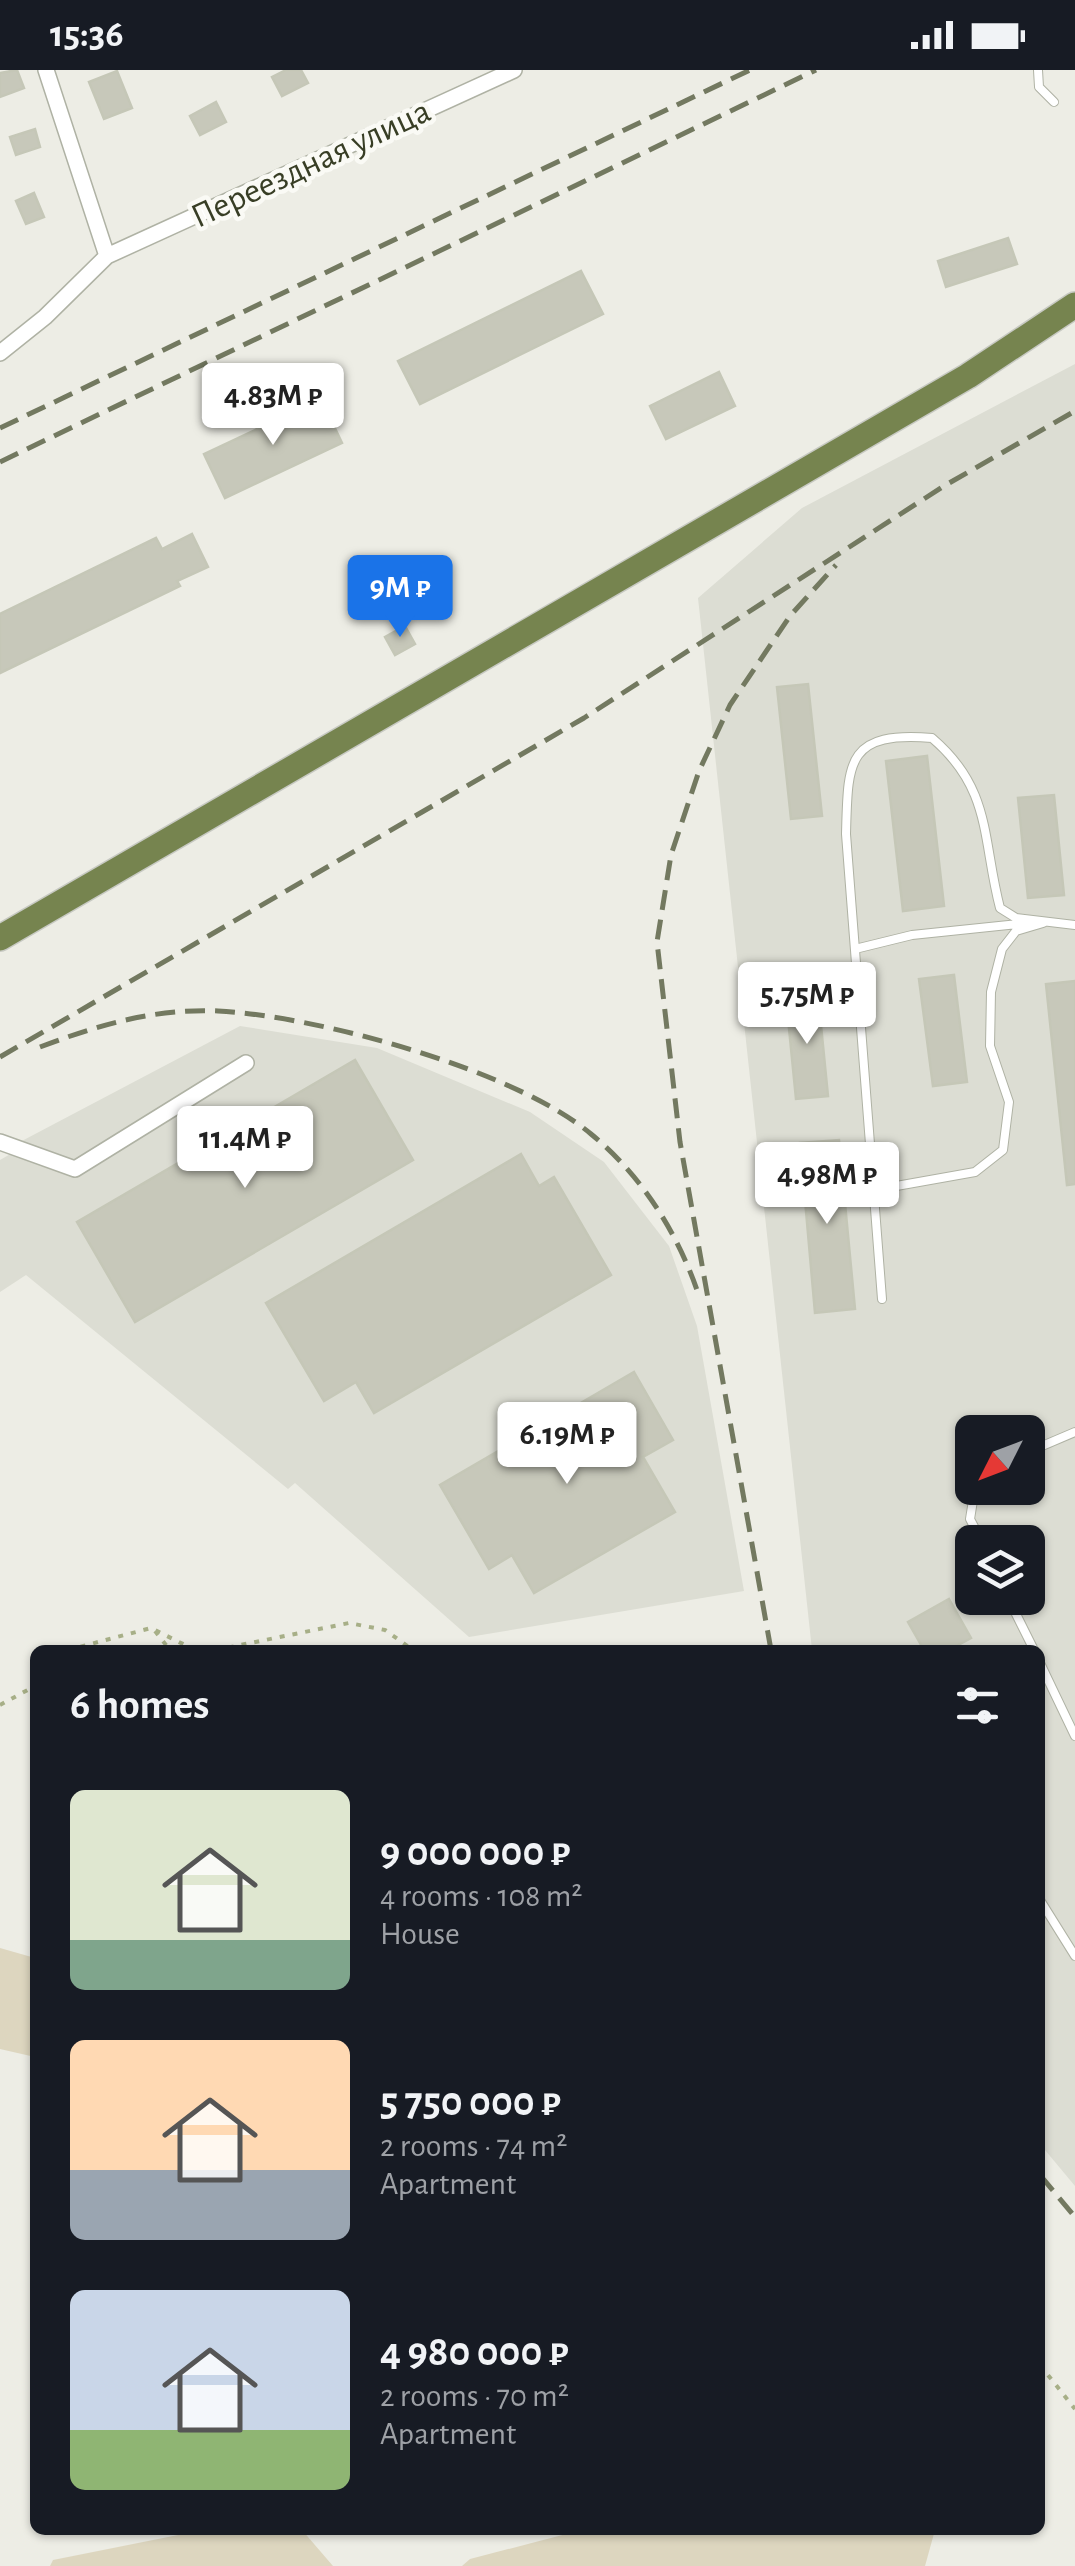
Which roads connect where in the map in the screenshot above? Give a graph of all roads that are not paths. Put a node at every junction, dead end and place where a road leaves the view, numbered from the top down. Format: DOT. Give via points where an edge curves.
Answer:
graph roads {
  1 [pos="46,70"];
  2 [pos="514,70"];
  3 [pos="1038,70"];
  4 [pos="1054,102"];
  5 [pos="107,256"];
  6 [pos="1075,305"];
  7 [pos="0,353"];
  8 [pos="1047,922"];
  9 [pos="1075,925"];
  10 [pos="0,938"];
  11 [pos="855,949"];
  12 [pos="246,1063"];
  13 [pos="0,1142"];
  14 [pos="874,1190"];
  15 [pos="882,1299"];
  16 [pos="1075,1432"];
  17 [pos="1045,1445"];
  18 [pos="1016,1615"];
  19 [pos="1032,1645"];
  20 [pos="1045,1674"];
  21 [pos="1075,1736"];
  22 [pos="1045,1908"];
  23 [pos="1075,1956"];
  1 -- 5 [label="street"];
  2 -- 5 [label="street, Переездная улица"];
  3 -- 4 [label="lane" via="1039,87"];
  5 -- 7 [label="street, Переездная улица"];
  6 -- 10 [label="highway" via="950,386"];
  8 -- 9 [label="lane"];
  8 -- 11 [label="lane" via="912,935"];
  8 -- 11 [label="lane" via="1016,918 1000,908 988,829 971,781 932,738 902,736 865,746 848,770"];
  8 -- 14 [label="lane" via="1016,931 1002,949 991,992 990,1046 1009,1102 1003,1150 975,1172"];
  11 -- 14 [label="lane"];
  12 -- 13 [label="street" via="75,1168"];
  14 -- 15 [label="lane"];
  16 -- 17 [label="lane"];
  18 -- 19 [label="lane"];
  20 -- 21 [label="lane"];
  22 -- 23 [label="lane"];
}
